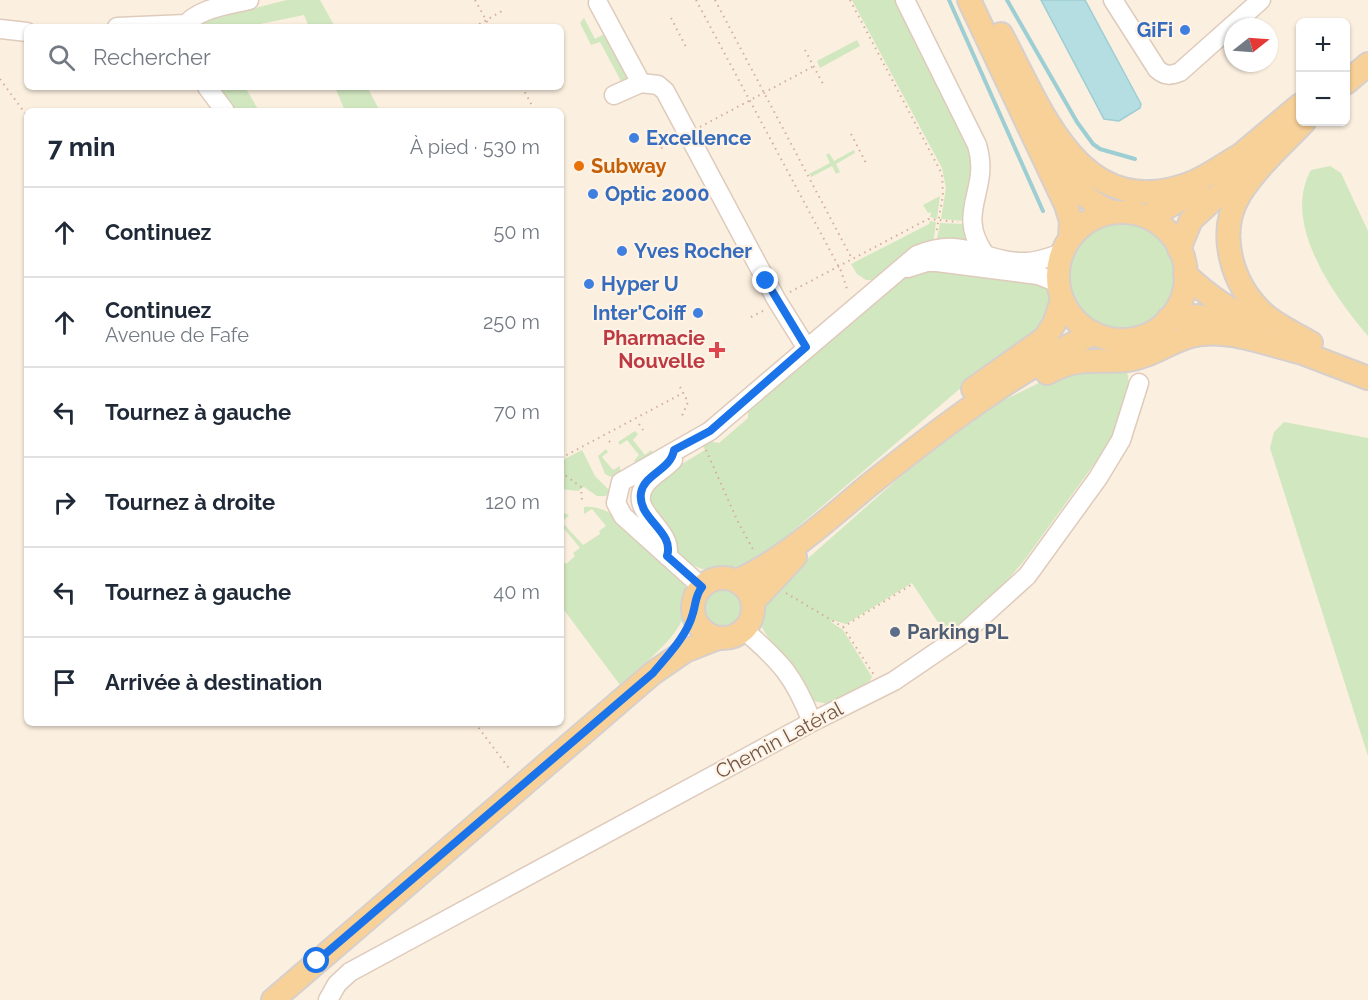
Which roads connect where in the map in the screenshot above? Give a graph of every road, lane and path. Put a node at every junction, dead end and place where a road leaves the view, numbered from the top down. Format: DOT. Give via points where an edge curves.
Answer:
graph roads {
  1 [pos="249,0"];
  2 [pos="475,0"];
  3 [pos="696,0"];
  4 [pos="715,0"];
  5 [pos="850,0"];
  6 [pos="905,0"];
  7 [pos="969,0"];
  8 [pos="984,0"];
  9 [pos="1113,0"];
  10 [pos="1261,0"];
  11 [pos="601,1"];
  12 [pos="504,10"];
  13 [pos="671,18"];
  14 [pos="486,20"];
  15 [pos="188,24"];
  16 [pos="479,24"];
  17 [pos="488,24"];
  18 [pos="0,29"];
  19 [pos="24,32"];
  20 [pos="1001,34"];
  21 [pos="686,47"];
  22 [pos="1368,47"];
  23 [pos="805,50"];
  24 [pos="1350,63"];
  25 [pos="1368,64"];
  26 [pos="814,66"];
  27 [pos="0,80"];
  28 [pos="1350,80"];
  29 [pos="641,83"];
  30 [pos="823,84"];
  31 [pos="209,90"];
  32 [pos="524,90"];
  33 [pos="764,93"];
  34 [pos="614,95"];
  35 [pos="750,100"];
  36 [pos="223,108"];
  37 [pos="533,108"];
  38 [pos="1296,108"];
  39 [pos="24,112"];
  40 [pos="1298,126"];
  41 [pos="1299,126"];
  42 [pos="688,133"];
  43 [pos="851,134"];
  44 [pos="1242,154"];
  45 [pos="866,163"];
  46 [pos="1113,212"];
  47 [pos="1144,216"];
  48 [pos="1066,246"];
  49 [pos="934,249"];
  50 [pos="1179,249"];
  51 [pos="984,253"];
  52 [pos="852,258"];
  53 [pos="1185,274"];
  54 [pos="886,280"];
  55 [pos="1060,291"];
  56 [pos="849,296"];
  57 [pos="1168,320"];
  58 [pos="1094,333"];
  59 [pos="806,347"];
  60 [pos="1305,348"];
  61 [pos="1368,366"];
  62 [pos="1368,378"];
  63 [pos="1139,383"];
  64 [pos="680,387"];
  65 [pos="683,393"];
  66 [pos="681,418"];
  67 [pos="639,424"];
  68 [pos="943,429"];
  69 [pos="643,430"];
  70 [pos="609,441"];
  71 [pos="613,445"];
  72 [pos="700,446"];
  73 [pos="674,450"];
  74 [pos="564,456"];
  75 [pos="564,474"];
  76 [pos="868,486"];
  77 [pos="582,501"];
  78 [pos="667,556"];
  79 [pos="765,575"];
  80 [pos="736,581"];
  81 [pos="911,585"];
  82 [pos="702,587"];
  83 [pos="753,602"];
  84 [pos="694,612"];
  85 [pos="843,627"];
  86 [pos="744,630"];
  87 [pos="718,638"];
  88 [pos="653,673"];
  89 [pos="882,687"];
  90 [pos="812,722"];
  91 [pos="477,726"];
  92 [pos="521,786"];
  93 [pos="273,1000"];
  94 [pos="328,1000"];
  1 -- 15 [label="street" via="206,12"];
  2 -- 14 [label="path"];
  3 -- 35 [label="path"];
  4 -- 33 [label="path"];
  5 -- 49 [label="path" via="942,174 944,195"];
  6 -- 51 [label="street" via="977,144 981,179 971,222"];
  7 -- 48 [label="main road" via="1066,205 1071,221"];
  8 -- 20 [label="main road"];
  9 -- 10 [label="street" via="1157,69 1171,76"];
  11 -- 29 [label="street"];
  12 -- 14 [label="path"];
  13 -- 21 [label="path"];
  14 -- 16 [label="path"];
  14 -- 17 [label="path"];
  18 -- 19 [label="street"];
  20 -- 44 [label="main road" via="1061,143 1077,164 1099,180 1142,192 1165,191 1188,185"];
  20 -- 46 [label="main road" via="1076,188 1090,201"];
  22 -- 24 [label="main road"];
  23 -- 26 [label="path"];
  25 -- 28 [label="main road"];
  26 -- 30 [label="path"];
  26 -- 33 [label="path"];
  27 -- 39 [label="path"];
  29 -- 34 [label="street"];
  29 -- 42 [label="street" via="658,85 665,91"];
  31 -- 36 [label="street"];
  32 -- 37 [label="path"];
  33 -- 35 [label="path"];
  33 -- 52 [label="path"];
  35 -- 42 [label="path"];
  35 -- 56 [label="path" via="841,271"];
  38 -- 44 [label="main road"];
  40 -- 50 [label="main road" via="1202,208 1191,220"];
  41 -- 60 [label="main road" via="1239,195 1230,222 1229,249 1234,272 1246,294 1265,316"];
  42 -- 59 [label="street" via="776,299"];
  43 -- 45 [label="path"];
  44 -- 47 [label="main road" via="1199,189"];
  46 -- 47 [label="main road"];
  46 -- 48 [label="main road" via="1087,222"];
  47 -- 50 [label="main road" via="1159,224"];
  48 -- 51 [label="street" via="1026,262 1000,260"];
  48 -- 55 [label="main road"];
  49 -- 51 [label="street"];
  49 -- 54 [label="street" via="917,255"];
  50 -- 53 [label="main road"];
  53 -- 57 [label="main road" via="1181,298"];
  53 -- 60 [label="main road" via="1203,291 1245,318"];
  54 -- 55 [label="street" via="927,262 1038,275"];
  54 -- 59 [label="street"];
  55 -- 58 [label="main road" via="1075,320"];
  55 -- 76 [label="main road" via="1054,324 1044,338 935,420"];
  57 -- 58 [label="main road" via="1133,339 1113,339"];
  57 -- 60 [label="main road" via="1199,316"];
  58 -- 68 [label="main road" via="993,391"];
  59 -- 73 [label="street" via="710,431"];
  60 -- 61 [label="main road"];
  60 -- 62 [label="main road"];
  60 -- 68 [label="main road" via="1208,334 1192,336 1142,357 1074,361"];
  63 -- 89 [label="street, Chemin Latéral" via="1122,440 1027,576 963,634"];
  64 -- 65 [label="path"];
  65 -- 66 [label="path" via="688,402"];
  65 -- 74 [label="path"];
  67 -- 69 [label="path"];
  68 -- 76 [label="main road"];
  70 -- 71 [label="path"];
  72 -- 79 [label="path" via="711,456"];
  73 -- 78 [label="street" via="672,461 647,482 641,493 643,508 667,542"];
  73 -- 78 [label="street" via="628,476 616,495 624,516"];
  75 -- 77 [label="path" via="580,487"];
  76 -- 79 [label="main road"];
  78 -- 82 [label="street"];
  79 -- 80 [label="main road"];
  79 -- 83 [label="main road"];
  79 -- 85 [label="path"];
  80 -- 82 [label="main road" via="718,579"];
  80 -- 83 [label="main road"];
  81 -- 85 [label="path"];
  82 -- 84 [label="main road"];
  83 -- 86 [label="main road" via="753,612"];
  84 -- 87 [label="main road" via="702,629"];
  84 -- 88 [label="main road" via="678,642"];
  85 -- 89 [label="path"];
  86 -- 87 [label="main road"];
  86 -- 90 [label="street" via="782,664 798,687"];
  87 -- 88 [label="main road" via="685,651"];
  88 -- 92 [label="main road"];
  89 -- 90 [label="street, Chemin Latéral"];
  90 -- 94 [label="street, Chemin Latéral" via="350,972"];
  91 -- 92 [label="path"];
  92 -- 93 [label="main road"];
}
